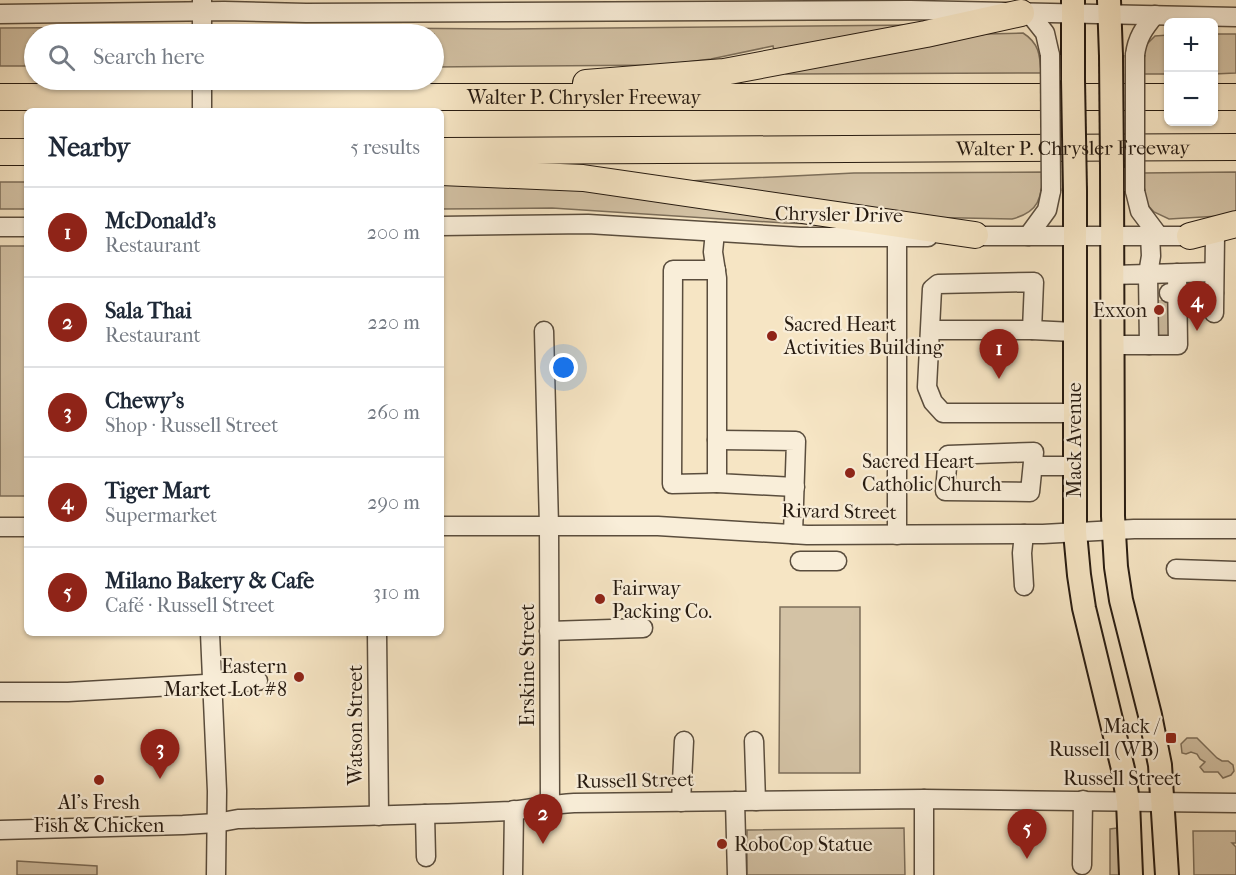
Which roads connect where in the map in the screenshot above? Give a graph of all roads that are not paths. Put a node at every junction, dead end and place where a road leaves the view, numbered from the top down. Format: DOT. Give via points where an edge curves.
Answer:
graph roads {
  1 [pos="202,5"];
  2 [pos="27,7"];
  3 [pos="1073,7"];
  4 [pos="1109,7"];
  5 [pos="0,14"];
  6 [pos="1025,14"];
  7 [pos="1155,15"];
  8 [pos="1236,17"];
  9 [pos="202,24"];
  10 [pos="202,90"];
  11 [pos="0,97"];
  12 [pos="1164,97"];
  13 [pos="1218,97"];
  14 [pos="1236,97"];
  15 [pos="366,98"];
  16 [pos="202,108"];
  17 [pos="1236,147"];
  18 [pos="444,151"];
  19 [pos="0,152"];
  20 [pos="24,152"];
  21 [pos="444,171"];
  22 [pos="444,226"];
  23 [pos="0,227"];
  24 [pos="24,227"];
  25 [pos="1226,230"];
  26 [pos="715,232"];
  27 [pos="1112,235"];
  28 [pos="1154,235"];
  29 [pos="975,236"];
  30 [pos="1028,236"];
  31 [pos="1075,236"];
  32 [pos="1190,236"];
  33 [pos="1236,236"];
  34 [pos="897,238"];
  35 [pos="716,270"];
  36 [pos="1214,272"];
  37 [pos="1074,273"];
  38 [pos="1176,273"];
  39 [pos="1112,274"];
  40 [pos="1148,274"];
  41 [pos="1214,293"];
  42 [pos="1162,309"];
  43 [pos="1214,313"];
  44 [pos="931,330"];
  45 [pos="1032,330"];
  46 [pos="544,331"];
  47 [pos="1074,332"];
  48 [pos="1112,345"];
  49 [pos="1149,345"];
  50 [pos="1074,413"];
  51 [pos="717,440"];
  52 [pos="1033,466"];
  53 [pos="1074,466"];
  54 [pos="717,483"];
  55 [pos="795,487"];
  56 [pos="444,526"];
  57 [pos="549,526"];
  58 [pos="0,527"];
  59 [pos="24,527"];
  60 [pos="1236,529"];
  61 [pos="1113,530"];
  62 [pos="1075,532"];
  63 [pos="793,534"];
  64 [pos="828,534"];
  65 [pos="1024,534"];
  66 [pos="897,535"];
  67 [pos="800,561"];
  68 [pos="1176,569"];
  69 [pos="1236,571"];
  70 [pos="1024,586"];
  71 [pos="1082,598"];
  72 [pos="1121,600"];
  73 [pos="643,628"];
  74 [pos="549,632"];
  75 [pos="210,636"];
  76 [pos="377,636"];
  77 [pos="258,681"];
  78 [pos="213,685"];
  79 [pos="0,692"];
  80 [pos="1152,724"];
  81 [pos="1115,733"];
  82 [pos="684,741"];
  83 [pos="754,741"];
  84 [pos="924,799"];
  85 [pos="1083,800"];
  86 [pos="735,801"];
  87 [pos="756,801"];
  88 [pos="1128,801"];
  89 [pos="1164,801"];
  90 [pos="681,802"];
  91 [pos="1236,803"];
  92 [pos="550,804"];
  93 [pos="514,810"];
  94 [pos="425,814"];
  95 [pos="379,816"];
  96 [pos="216,823"];
  97 [pos="0,830"];
  98 [pos="426,857"];
  99 [pos="1082,865"];
  100 [pos="1166,865"];
  101 [pos="1130,867"];
  102 [pos="216,875"];
  103 [pos="513,875"];
  104 [pos="737,875"];
  105 [pos="924,875"];
  1 -- 2 [label="street"];
  1 -- 6 [label="street" via="329,13 910,10"];
  1 -- 9 [label="street"];
  2 -- 5 [label="street"];
  3 -- 4 [label="street"];
  3 -- 6 [label="street"];
  3 -- 31 [label="main road, Mack Avenue, bridge"];
  4 -- 7 [label="street"];
  4 -- 27 [label="main road, Mack Avenue, bridge"];
  6 -- 15 [label="highway" via="724,72"];
  6 -- 30 [label="street, bridge" via="1045,33 1050,55 1051,191 1047,210"];
  7 -- 8 [label="street"];
  7 -- 28 [label="street, bridge" via="1143,28 1135,55 1136,191 1140,211"];
  10 -- 16 [label="street, bridge"];
  11 -- 15 [label="highway, Walter P. Chrysler Freeway"];
  12 -- 15 [label="highway, Walter P. Chrysler Freeway"];
  13 -- 14 [label="highway"];
  17 -- 18 [label="highway, Walter P. Chrysler Freeway"];
  19 -- 20 [label="highway"];
  21 -- 29 [label="highway" via="584,178"];
  22 -- 26 [label="street, Chrysler Drive" via="588,224"];
  23 -- 24 [label="street"];
  25 -- 32 [label="highway"];
  25 -- 33 [label="street"];
  25 -- 36 [label="street"];
  26 -- 34 [label="street, Chrysler Drive"];
  26 -- 35 [label="street"];
  27 -- 28 [label="street, Chrysler Drive"];
  27 -- 31 [label="street, Chrysler Drive"];
  27 -- 39 [label="main road, Mack Avenue"];
  28 -- 32 [label="street, Chrysler Drive"];
  28 -- 40 [label="street"];
  29 -- 30 [label="street, Chrysler Drive"];
  29 -- 34 [label="street, Chrysler Drive"];
  30 -- 31 [label="street, Chrysler Drive"];
  31 -- 37 [label="main road, Mack Avenue"];
  34 -- 66 [label="street"];
  35 -- 51 [label="street"];
  35 -- 54 [label="street" via="674,270 672,484"];
  36 -- 38 [label="street"];
  36 -- 41 [label="street"];
  37 -- 39 [label="main road"];
  37 -- 47 [label="main road, Mack Avenue"];
  38 -- 40 [label="street"];
  38 -- 42 [label="street"];
  39 -- 40 [label="street"];
  39 -- 48 [label="main road, Mack Avenue"];
  40 -- 42 [label="street"];
  41 -- 42 [label="street"];
  41 -- 43 [label="street"];
  42 -- 49 [label="street"];
  42 -- 49 [label="street" via="1178,345"];
  44 -- 45 [label="street"];
  44 -- 45 [label="street" via="932,289 938,284 1034,282"];
  44 -- 50 [label="street" via="927,387 943,413"];
  45 -- 47 [label="street"];
  46 -- 57 [label="street, Erskine Street"];
  47 -- 50 [label="main road, Mack Avenue"];
  48 -- 49 [label="street"];
  48 -- 61 [label="main road, Mack Avenue"];
  50 -- 53 [label="main road, Mack Avenue"];
  51 -- 54 [label="street"];
  51 -- 55 [label="street" via="796,441"];
  52 -- 52 [label="street" via="1034,452 948,455 945,491 1030,492"];
  52 -- 53 [label="street"];
  53 -- 62 [label="main road, Mack Avenue"];
  54 -- 55 [label="street"];
  55 -- 63 [label="street"];
  56 -- 57 [label="street, Rivard Street"];
  57 -- 63 [label="street, Rivard Street" via="658,526"];
  57 -- 74 [label="street, Erskine Street"];
  58 -- 59 [label="street"];
  60 -- 61 [label="street, Rivard Street"];
  61 -- 62 [label="street, Rivard Street"];
  61 -- 72 [label="main road, Mack Avenue"];
  62 -- 65 [label="street, Rivard Street"];
  62 -- 71 [label="main road, Mack Avenue"];
  63 -- 64 [label="street, Rivard Street"];
  64 -- 66 [label="street, Rivard Street"];
  64 -- 67 [label="street" via="833,561"];
  65 -- 66 [label="street, Rivard Street"];
  65 -- 70 [label="street"];
  68 -- 69 [label="street"];
  71 -- 72 [label="main road" via="1102,592"];
  71 -- 81 [label="main road, Mack Avenue"];
  72 -- 80 [label="main road, Mack Avenue"];
  73 -- 74 [label="street"];
  74 -- 92 [label="street, Erskine Street"];
  75 -- 78 [label="street"];
  76 -- 95 [label="street, Watson Street" via="370,758"];
  77 -- 78 [label="street"];
  78 -- 79 [label="street"];
  78 -- 96 [label="street"];
  80 -- 81 [label="main road" via="1138,738"];
  80 -- 89 [label="main road, Mack Avenue"];
  81 -- 88 [label="main road, Mack Avenue"];
  82 -- 90 [label="street"];
  83 -- 87 [label="street"];
  84 -- 85 [label="street, Russell Street"];
  84 -- 87 [label="street, Russell Street"];
  84 -- 105 [label="street"];
  85 -- 88 [label="street, Russell Street"];
  85 -- 99 [label="street"];
  86 -- 87 [label="street, Russell Street"];
  86 -- 90 [label="street, Russell Street"];
  86 -- 104 [label="street"];
  88 -- 89 [label="street, Russell Street"];
  88 -- 101 [label="main road, Mack Avenue"];
  89 -- 91 [label="street, Russell Street"];
  89 -- 100 [label="main road, Mack Avenue"];
  90 -- 92 [label="street, Russell Street"];
  92 -- 93 [label="street, Russell Street"];
  93 -- 94 [label="street, Russell Street"];
  93 -- 103 [label="street"];
  94 -- 95 [label="street, Russell Street"];
  94 -- 98 [label="street"];
  95 -- 96 [label="street, Russell Street" via="238,819"];
  96 -- 97 [label="street, Russell Street"];
  96 -- 102 [label="street"];
  100 -- 101 [label="main road" via="1160,844 1150,840 1138,843"];
}
